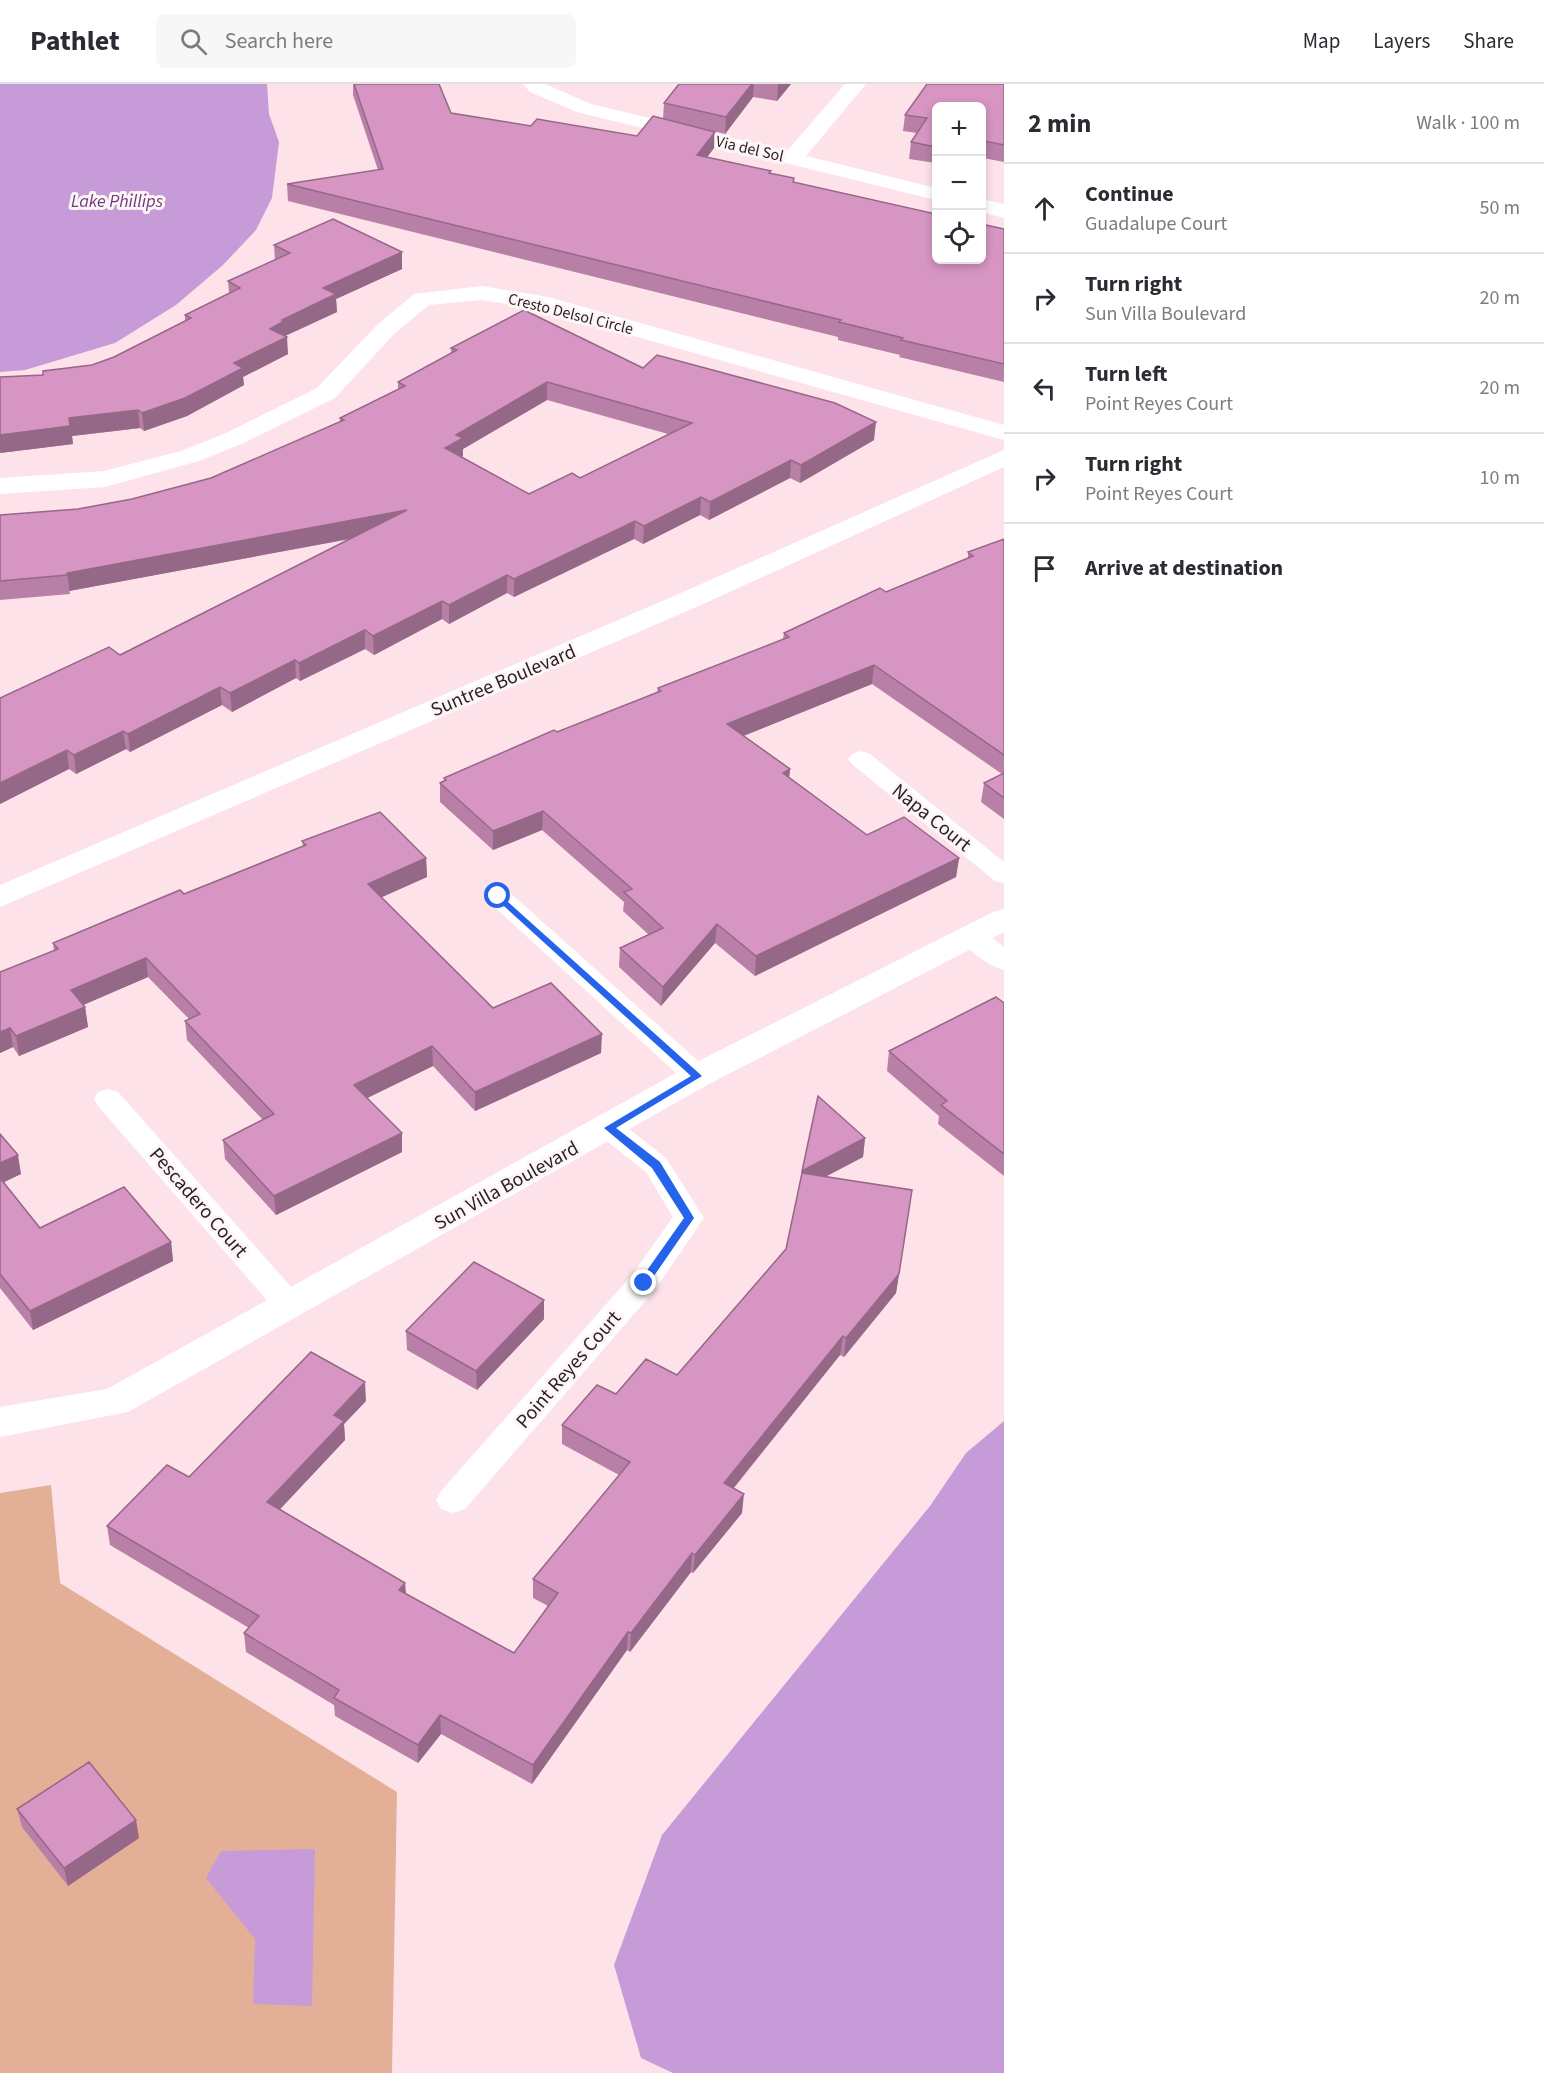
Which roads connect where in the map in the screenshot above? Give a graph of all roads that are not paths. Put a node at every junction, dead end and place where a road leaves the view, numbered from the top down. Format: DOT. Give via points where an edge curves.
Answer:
graph roads {
  1 [pos="533,84"];
  2 [pos="856,84"];
  3 [pos="793,158"];
  4 [pos="932,193"];
  5 [pos="986,206"];
  6 [pos="1004,211"];
  7 [pos="1004,433"];
  8 [pos="1004,458"];
  9 [pos="0,486"];
  10 [pos="861,759"];
  11 [pos="1004,875"];
  12 [pos="498,896"];
  13 [pos="0,897"];
  14 [pos="1004,919"];
  15 [pos="972,936"];
  16 [pos="1004,960"];
  17 [pos="697,1076"];
  18 [pos="108,1099"];
  19 [pos="609,1128"];
  20 [pos="290,1306"];
  21 [pos="0,1422"];
  22 [pos="453,1500"];
  1 -- 3 [label="street, Via del Sol" via="584,108"];
  2 -- 3 [label="street"];
  3 -- 4 [label="street, Via del Sol"];
  5 -- 6 [label="street"];
  7 -- 9 [label="street, Cresto Delsol Circle" via="540,302 482,293 422,299 386,329 326,393 199,453 105,479"];
  8 -- 13 [label="street, Suntree Boulevard" via="680,604"];
  10 -- 11 [label="lane, Napa Court"];
  12 -- 17 [label="lane"];
  14 -- 15 [label="street, Sun Villa Boulevard"];
  15 -- 16 [label="lane"];
  15 -- 17 [label="street, Sun Villa Boulevard"];
  17 -- 19 [label="street, Sun Villa Boulevard"];
  18 -- 20 [label="lane, Pescadero Court"];
  19 -- 20 [label="street, Sun Villa Boulevard"];
  19 -- 22 [label="lane, Point Reyes Court" via="656,1165 689,1218 644,1283"];
  20 -- 21 [label="street, Sun Villa Boulevard" via="116,1402"];
}
